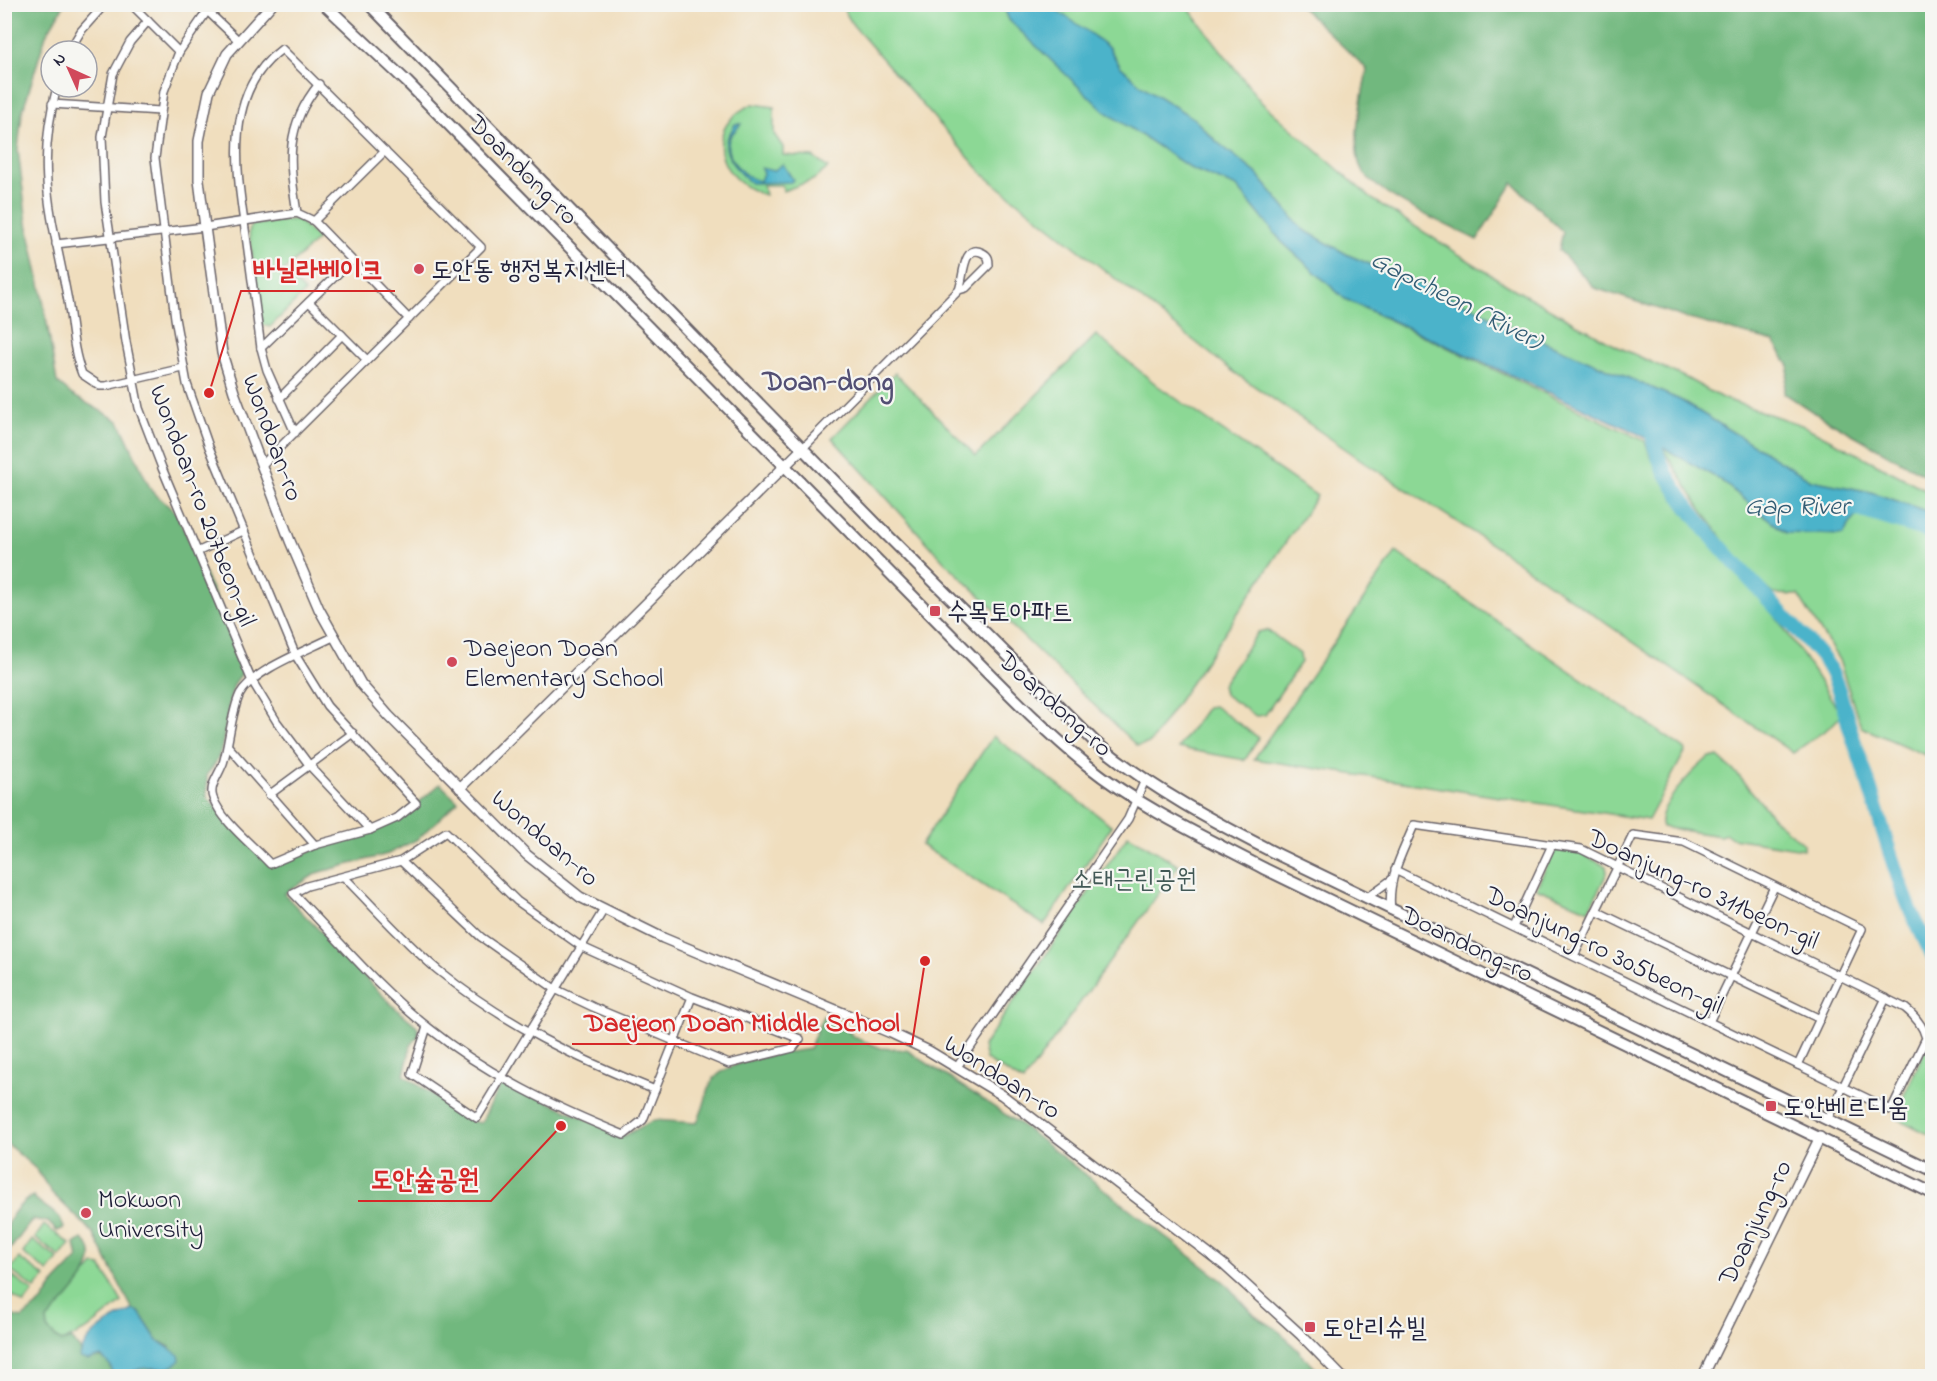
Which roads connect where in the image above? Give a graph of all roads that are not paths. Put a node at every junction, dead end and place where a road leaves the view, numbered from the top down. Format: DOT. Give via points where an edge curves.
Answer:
graph roads {
  1 [pos="105,4"];
  2 [pos="131,4"];
  3 [pos="200,4"];
  4 [pos="212,4"];
  5 [pos="272,4"];
  6 [pos="324,4"];
  7 [pos="369,4"];
  8 [pos="206,11"];
  9 [pos="148,21"];
  10 [pos="76,39"];
  11 [pos="238,40"];
  12 [pos="179,52"];
  13 [pos="319,84"];
  14 [pos="53,99"];
  15 [pos="52,104"];
  16 [pos="107,108"];
  17 [pos="160,111"];
  18 [pos="385,151"];
  19 [pos="297,213"];
  20 [pos="314,221"];
  21 [pos="244,222"];
  22 [pos="205,228"];
  23 [pos="165,232"];
  24 [pos="110,237"];
  25 [pos="56,244"];
  26 [pos="351,261"];
  27 [pos="959,290"];
  28 [pos="309,302"];
  29 [pos="409,319"];
  30 [pos="342,335"];
  31 [pos="261,348"];
  32 [pos="367,360"];
  33 [pos="183,368"];
  34 [pos="133,380"];
  35 [pos="279,399"];
  36 [pos="295,433"];
  37 [pos="803,448"];
  38 [pos="261,466"];
  39 [pos="785,466"];
  40 [pos="243,531"];
  41 [pos="199,551"];
  42 [pos="333,637"];
  43 [pos="296,656"];
  44 [pos="251,679"];
  45 [pos="353,733"];
  46 [pos="228,746"];
  47 [pos="310,766"];
  48 [pos="1145,780"];
  49 [pos="460,788"];
  50 [pos="269,795"];
  51 [pos="1137,801"];
  52 [pos="370,830"];
  53 [pos="1552,845"];
  54 [pos="315,846"];
  55 [pos="401,861"];
  56 [pos="1618,866"];
  57 [pos="1395,870"];
  58 [pos="344,877"];
  59 [pos="1391,880"];
  60 [pos="1774,886"];
  61 [pos="1366,898"];
  62 [pos="1391,910"];
  63 [pos="603,911"];
  64 [pos="1596,911"];
  65 [pos="1514,927"];
  66 [pos="1752,932"];
  67 [pos="582,947"];
  68 [pos="1574,956"];
  69 [pos="1731,976"];
  70 [pos="1840,976"];
  71 [pos="555,990"];
  72 [pos="692,997"];
  73 [pos="1886,998"];
  74 [pos="1820,1019"];
  75 [pos="1709,1022"];
  76 [pos="427,1027"];
  77 [pos="528,1033"];
  78 [pos="674,1041"];
  79 [pos="1798,1065"];
  80 [pos="957,1067"];
  81 [pos="502,1077"];
  82 [pos="1843,1087"];
  83 [pos="655,1090"];
  84 [pos="1827,1120"];
  85 [pos="1820,1137"];
  86 [pos="1932,1170"];
  87 [pos="1932,1193"];
  88 [pos="1341,1377"];
  89 [pos="1703,1377"];
  1 -- 10 [label="street"];
  2 -- 9 [label="street"];
  3 -- 8 [label="street"];
  4 -- 8 [label="street, Wondoan-ro 207beon-gil"];
  5 -- 11 [label="street, Wondoan-ro"];
  6 -- 39 [label="main road, Doandong-ro" via="407,82"];
  7 -- 37 [label="main road, Doandong-ro"];
  8 -- 11 [label="street"];
  8 -- 12 [label="street, Wondoan-ro 207beon-gil"];
  9 -- 12 [label="street"];
  9 -- 16 [label="street, Wondoan-ro 207beon-gil" via="130,42 113,74"];
  11 -- 22 [label="street, Wondoan-ro" via="218,68 202,119 199,180"];
  12 -- 17 [label="street, Wondoan-ro 207beon-gil"];
  13 -- 18 [label="street"];
  13 -- 19 [label="street" via="301,111 291,143 289,162"];
  13 -- 21 [label="street" via="282,49 258,77 238,126 238,185"];
  14 -- 15 [label="street"];
  15 -- 16 [label="street"];
  15 -- 25 [label="street" via="44,162"];
  16 -- 17 [label="street"];
  16 -- 24 [label="street, Wondoan-ro 207beon-gil" via="102,168"];
  17 -- 23 [label="street, Wondoan-ro 207beon-gil" via="154,158"];
  18 -- 20 [label="street"];
  18 -- 29 [label="street" via="481,247"];
  19 -- 20 [label="street"];
  19 -- 21 [label="street"];
  20 -- 26 [label="street"];
  21 -- 22 [label="street"];
  21 -- 31 [label="street"];
  22 -- 23 [label="street"];
  22 -- 38 [label="street, Wondoan-ro" via="222,353"];
  23 -- 24 [label="street"];
  23 -- 33 [label="street, Wondoan-ro 207beon-gil"];
  24 -- 25 [label="street"];
  24 -- 34 [label="street, Wondoan-ro 207beon-gil"];
  25 -- 34 [label="street" via="82,374 100,386"];
  26 -- 28 [label="street"];
  26 -- 29 [label="street"];
  27 -- 27 [label="street" via="989,265 984,253 971,253 965,259 964,280"];
  27 -- 37 [label="street"];
  28 -- 30 [label="street"];
  28 -- 31 [label="street"];
  29 -- 32 [label="street"];
  30 -- 32 [label="street"];
  30 -- 35 [label="street"];
  31 -- 35 [label="street"];
  32 -- 36 [label="street"];
  33 -- 34 [label="street"];
  33 -- 40 [label="street, Wondoan-ro 207beon-gil"];
  34 -- 41 [label="street, Wondoan-ro 207beon-gil" via="139,408 162,468"];
  35 -- 36 [label="street"];
  36 -- 38 [label="street"];
  37 -- 39 [label="street"];
  37 -- 48 [label="main road, Doandong-ro" via="1096,743"];
  38 -- 42 [label="street, Wondoan-ro"];
  39 -- 49 [label="street"];
  39 -- 51 [label="main road, Doandong-ro" via="1029,713 1088,765"];
  40 -- 41 [label="street"];
  40 -- 43 [label="street, Wondoan-ro 207beon-gil"];
  41 -- 44 [label="street, Wondoan-ro 207beon-gil"];
  42 -- 43 [label="street"];
  42 -- 49 [label="street, Wondoan-ro" via="361,684"];
  43 -- 44 [label="street"];
  43 -- 45 [label="street, Wondoan-ro 207beon-gil" via="327,706"];
  44 -- 46 [label="street, Wondoan-ro 207beon-gil" via="240,695"];
  44 -- 47 [label="street, Wondoan-ro 207beon-gil"];
  45 -- 47 [label="street"];
  45 -- 52 [label="street, Wondoan-ro 207beon-gil" via="416,803 397,819"];
  46 -- 50 [label="street"];
  46 -- 54 [label="street, Wondoan-ro 207beon-gil" via="212,785 212,796 226,818 270,864"];
  47 -- 50 [label="street"];
  47 -- 52 [label="street, Wondoan-ro 207beon-gil"];
  48 -- 51 [label="street"];
  48 -- 61 [label="main road, Doandong-ro" via="1191,809"];
  49 -- 63 [label="street, Wondoan-ro" via="539,866"];
  50 -- 54 [label="street"];
  51 -- 80 [label="street"];
  51 -- 85 [label="main road, Doandong-ro" via="1275,874"];
  52 -- 54 [label="street, Wondoan-ro 207beon-gil"];
  53 -- 56 [label="street, Doanjung-ro 311beon-gil" via="1581,849"];
  53 -- 57 [label="street, Doanjung-ro 311beon-gil" via="1414,825"];
  53 -- 65 [label="street"];
  55 -- 58 [label="street"];
  55 -- 67 [label="street" via="446,832 518,901"];
  55 -- 71 [label="street" via="481,937"];
  56 -- 60 [label="street" via="1632,836 1673,840"];
  56 -- 64 [label="street"];
  56 -- 66 [label="street, Doanjung-ro 311beon-gil"];
  57 -- 59 [label="street, Doanjung-ro 311beon-gil"];
  57 -- 65 [label="street, Doanjung-ro 305beon-gil"];
  58 -- 76 [label="street" via="293,893"];
  58 -- 77 [label="street" via="438,969"];
  59 -- 61 [label="street"];
  59 -- 62 [label="street"];
  60 -- 66 [label="street"];
  60 -- 70 [label="street" via="1862,929"];
  61 -- 62 [label="main road, Doandong-ro"];
  62 -- 84 [label="main road, Doandong-ro"];
  63 -- 67 [label="street"];
  63 -- 80 [label="street, Wondoan-ro" via="891,1033"];
  64 -- 68 [label="street"];
  64 -- 69 [label="street, Doanjung-ro 305beon-gil"];
  65 -- 68 [label="street, Doanjung-ro 305beon-gil"];
  66 -- 69 [label="street"];
  66 -- 70 [label="street, Doanjung-ro 311beon-gil"];
  67 -- 71 [label="street"];
  67 -- 72 [label="street"];
  68 -- 75 [label="street, Doanjung-ro 305beon-gil"];
  69 -- 74 [label="street, Doanjung-ro 305beon-gil"];
  69 -- 75 [label="street"];
  70 -- 73 [label="street, Doanjung-ro 311beon-gil"];
  70 -- 74 [label="street"];
  71 -- 77 [label="street"];
  71 -- 78 [label="street"];
  72 -- 78 [label="street"];
  72 -- 78 [label="street" via="800,1039 793,1048 729,1064"];
  73 -- 82 [label="street, Doanjung-ro"];
  73 -- 82 [label="street" via="1914,1015 1926,1038 1891,1110"];
  74 -- 79 [label="street"];
  75 -- 79 [label="street, Doanjung-ro 305beon-gil"];
  76 -- 81 [label="street"];
  76 -- 81 [label="street" via="412,1074 477,1118"];
  77 -- 81 [label="street"];
  77 -- 83 [label="street"];
  78 -- 83 [label="street"];
  79 -- 82 [label="street, Doanjung-ro 305beon-gil"];
  80 -- 88 [label="street, Wondoan-ro" via="1002,1095 1224,1265"];
  81 -- 83 [label="street" via="624,1135 643,1120"];
  82 -- 84 [label="street, Doanjung-ro"];
  84 -- 85 [label="main road, Doanjung-ro"];
  84 -- 86 [label="main road, Doandong-ro"];
  85 -- 87 [label="main road, Doandong-ro"];
  85 -- 89 [label="street, Doanjung-ro"];
}
